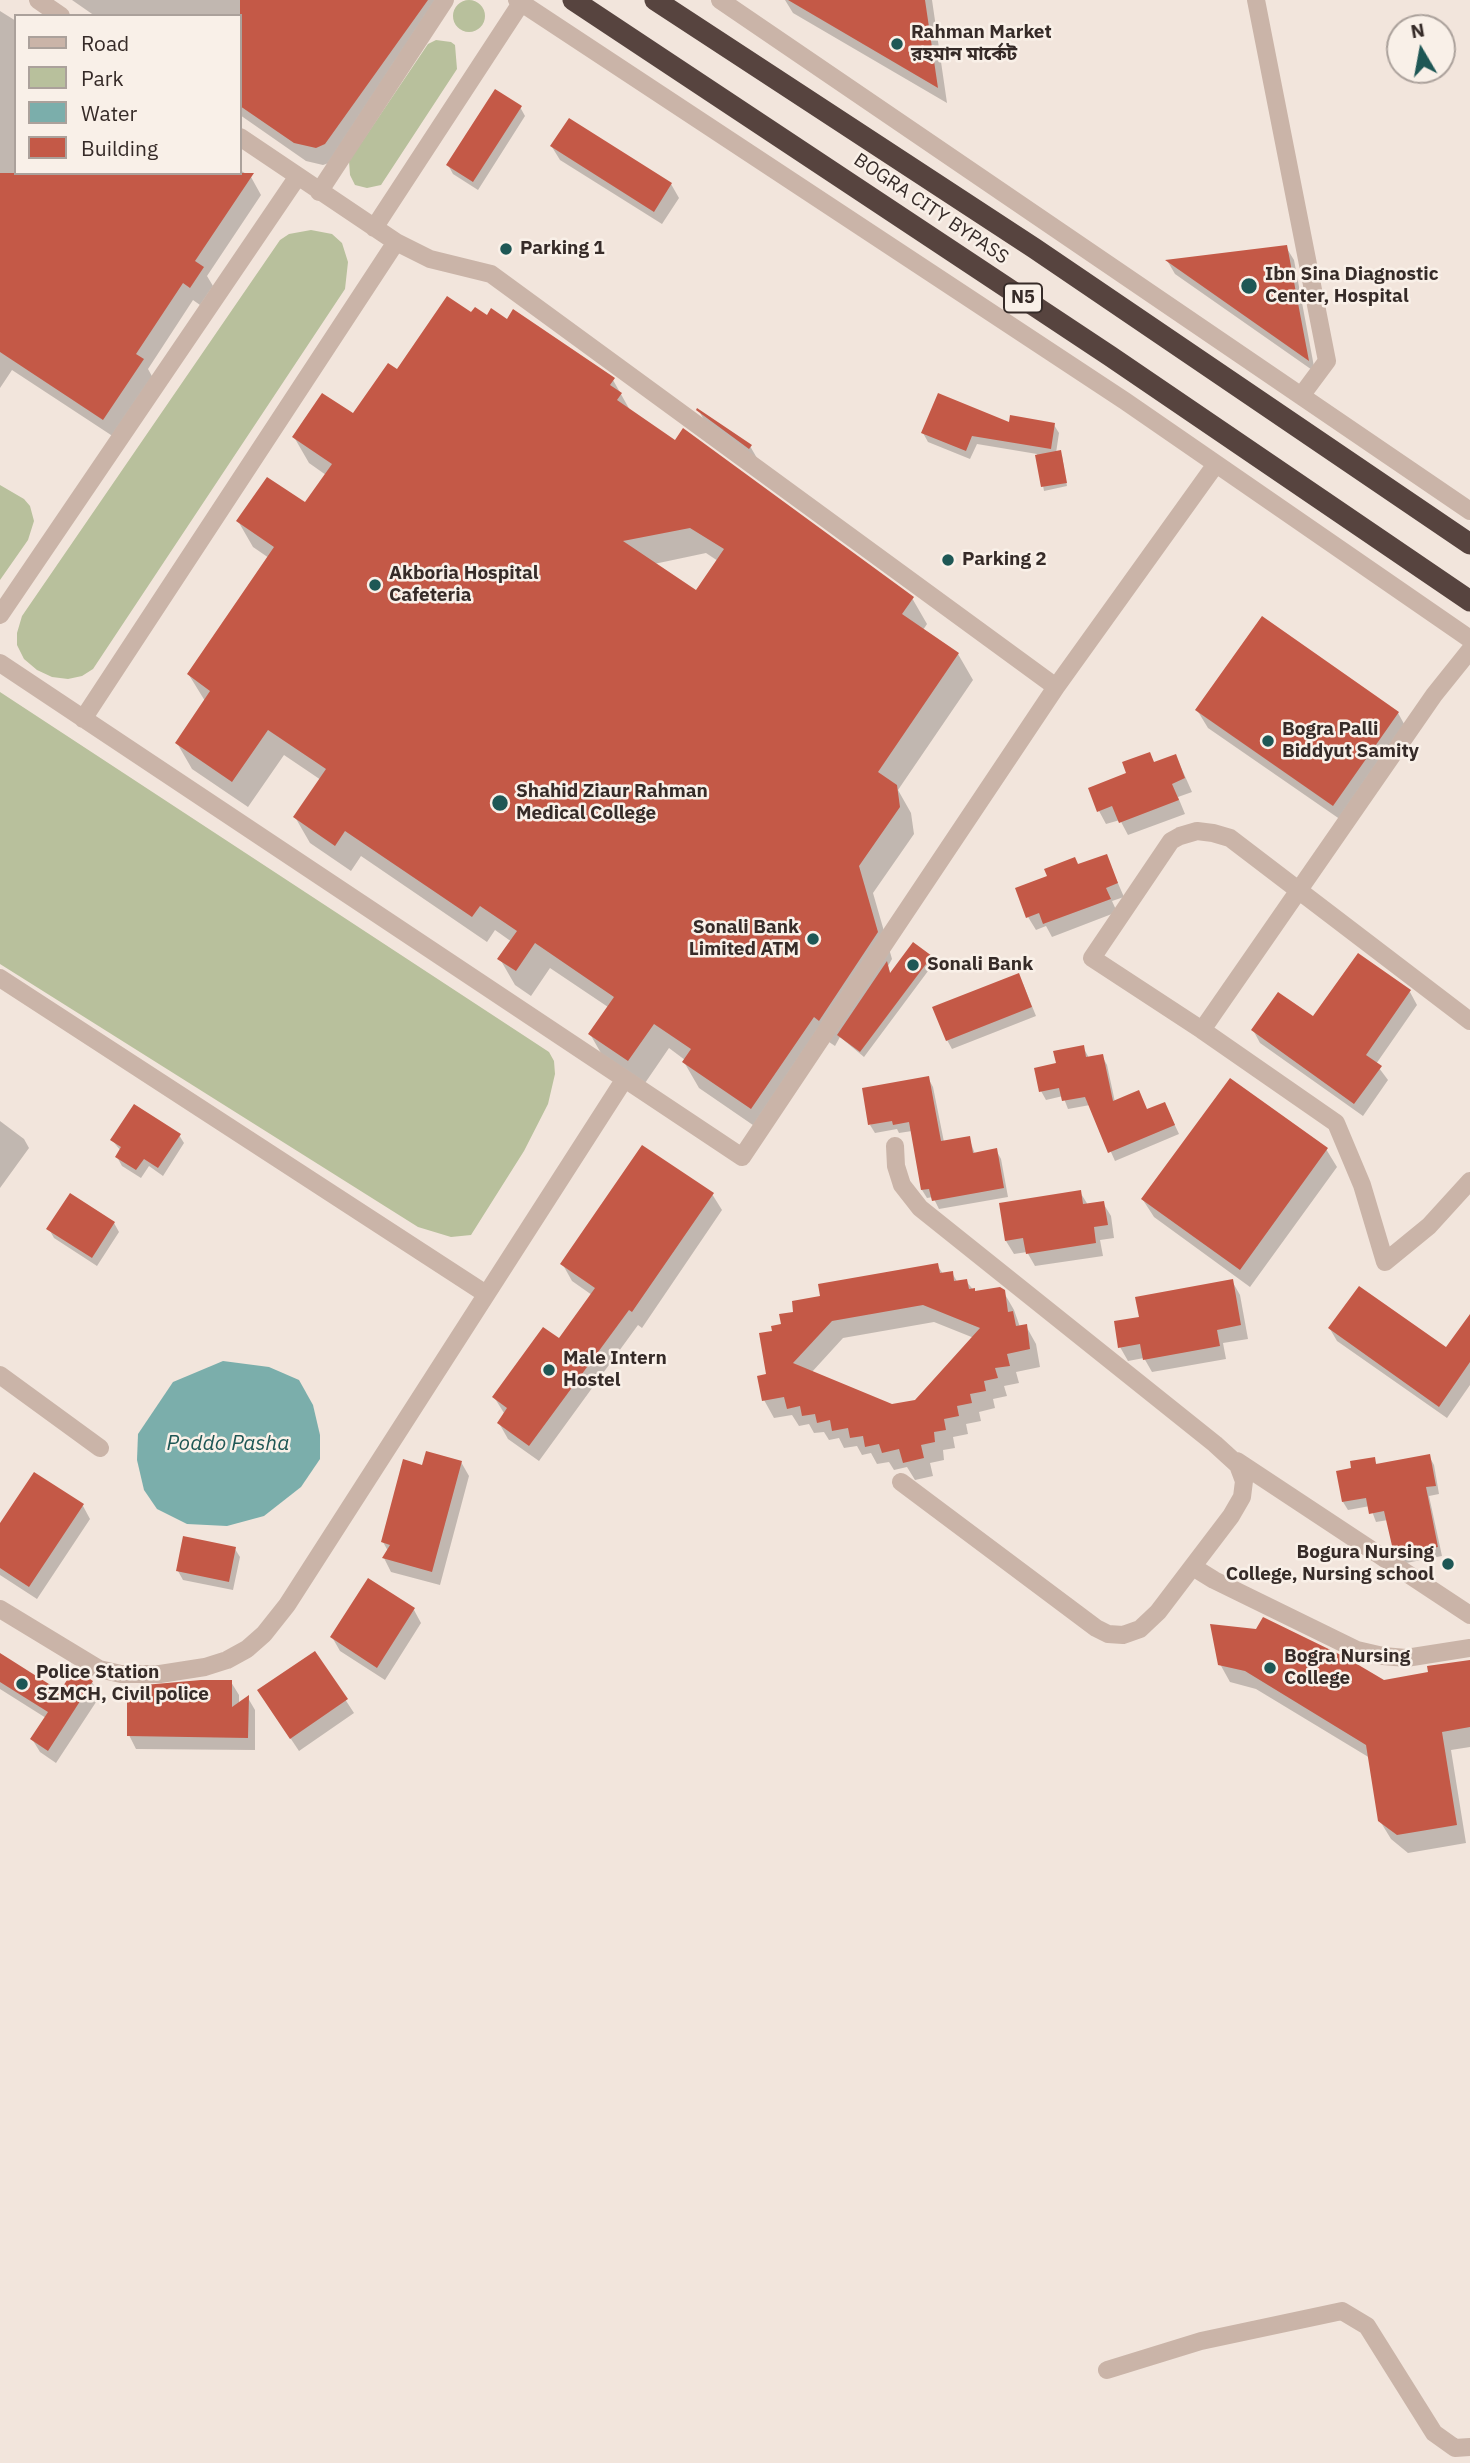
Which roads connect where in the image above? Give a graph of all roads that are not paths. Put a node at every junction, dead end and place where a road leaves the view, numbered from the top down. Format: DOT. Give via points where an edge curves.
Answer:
graph roads {
  1 [pos="38,0"];
  2 [pos="445,0"];
  3 [pos="573,0"];
  4 [pos="655,0"];
  5 [pos="720,0"];
  6 [pos="1256,0"];
  7 [pos="521,1"];
  8 [pos="58,14"];
  9 [pos="242,138"];
  10 [pos="298,176"];
  11 [pos="319,192"];
  12 [pos="374,228"];
  13 [pos="396,242"];
  14 [pos="1301,396"];
  15 [pos="1216,464"];
  16 [pos="1470,511"];
  17 [pos="1470,544"];
  18 [pos="1470,601"];
  19 [pos="0,615"];
  20 [pos="1470,639"];
  21 [pos="1470,650"];
  22 [pos="0,663"];
  23 [pos="1056,687"];
  24 [pos="83,719"];
  25 [pos="1300,891"];
  26 [pos="0,978"];
  27 [pos="1470,1021"];
  28 [pos="1202,1030"];
  29 [pos="624,1080"];
  30 [pos="895,1146"];
  31 [pos="1470,1181"];
  32 [pos="486,1294"];
  33 [pos="0,1375"];
  34 [pos="100,1448"];
  35 [pos="1231,1457"];
  36 [pos="901,1482"];
  37 [pos="1193,1567"];
  38 [pos="0,1609"];
  39 [pos="1470,1615"];
  40 [pos="1470,1648"];
  41 [pos="1107,2371"];
  42 [pos="1470,2447"];
  1 -- 8 [label="street"];
  2 -- 11 [label="street"];
  3 -- 18 [label="highway, BOGRA CITY BYPASS / N5"];
  4 -- 17 [label="highway, BOGRA CITY BYPASS / N5" via="1034,248"];
  5 -- 14 [label="street"];
  6 -- 14 [label="street" via="1326,361"];
  7 -- 12 [label="street"];
  7 -- 15 [label="street"];
  9 -- 10 [label="street"];
  10 -- 11 [label="street"];
  10 -- 19 [label="street"];
  11 -- 12 [label="street"];
  12 -- 13 [label="street"];
  13 -- 23 [label="street" via="430,259 492,274"];
  13 -- 24 [label="street"];
  14 -- 16 [label="street"];
  15 -- 20 [label="street"];
  15 -- 23 [label="street"];
  21 -- 25 [label="street"];
  22 -- 24 [label="street"];
  23 -- 29 [label="street" via="742,1157"];
  24 -- 29 [label="street"];
  25 -- 27 [label="street"];
  25 -- 28 [label="street"];
  25 -- 28 [label="street" via="1230,838 1213,833 1180,835 1160,856 1092,958"];
  26 -- 32 [label="street"];
  28 -- 31 [label="street" via="1336,1123 1362,1185 1385,1262 1430,1226"];
  29 -- 32 [label="street"];
  30 -- 35 [label="street" via="902,1185 920,1208"];
  32 -- 38 [label="street" via="287,1605 247,1649 194,1670 121,1674 99,1669"];
  33 -- 34 [label="street"];
  35 -- 37 [label="street" via="1242,1473 1242,1497"];
  35 -- 39 [label="street"];
  36 -- 37 [label="street" via="1108,1634 1131,1633 1149,1623"];
  37 -- 40 [label="street" via="1357,1650 1416,1658"];
  41 -- 42 [label="street" via="1201,2341 1342,2311 1367,2326 1434,2433 1455,2448"];
}
